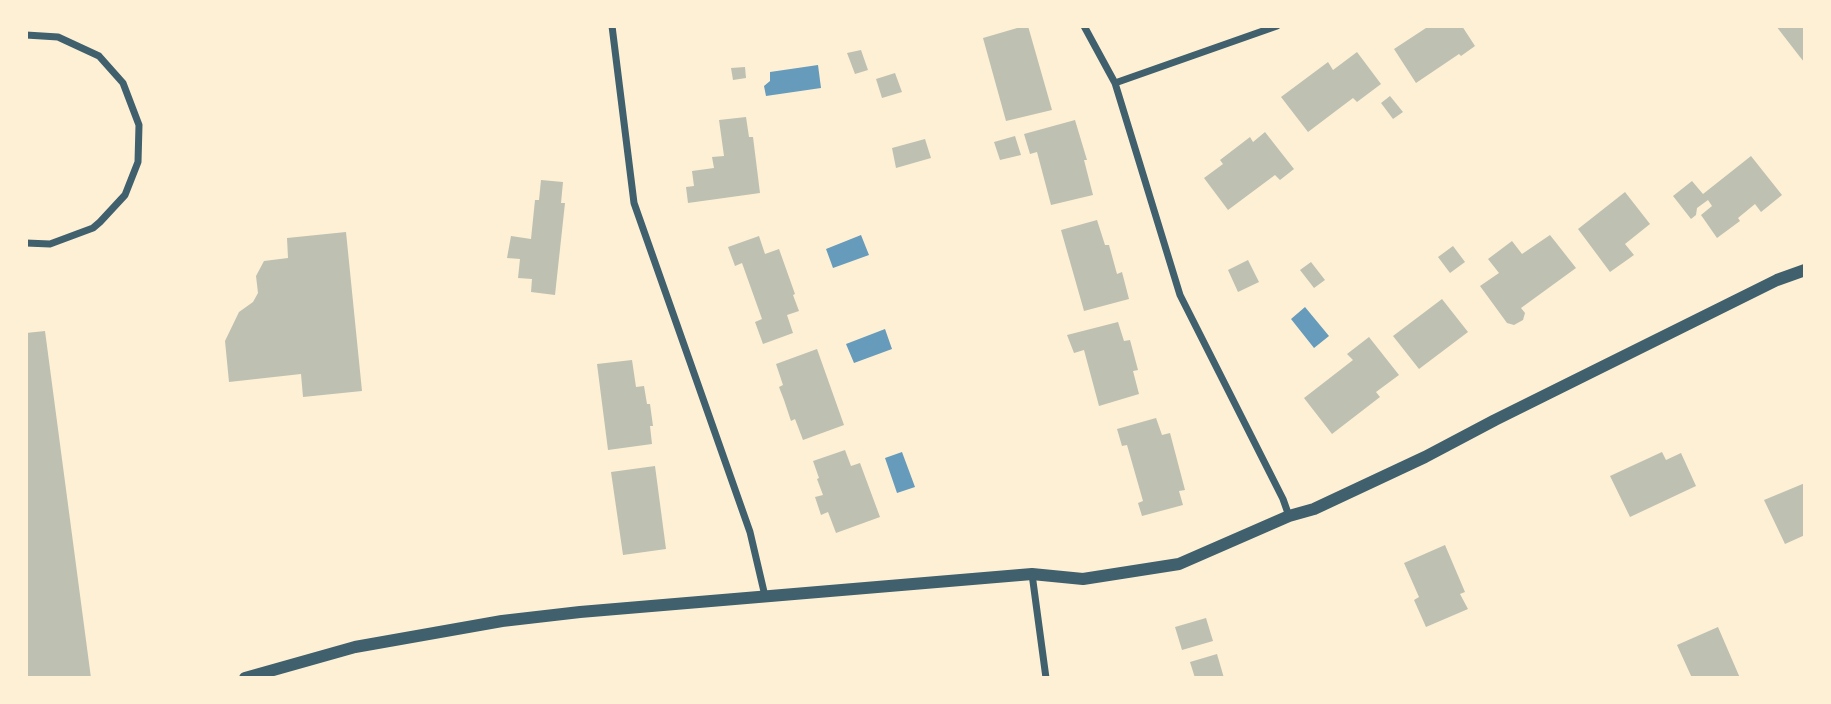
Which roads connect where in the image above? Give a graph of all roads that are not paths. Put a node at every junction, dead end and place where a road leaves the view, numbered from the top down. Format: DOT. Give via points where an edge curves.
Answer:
graph roads {
  1 [pos="612,26"];
  2 [pos="1084,26"];
  3 [pos="1277,26"];
  4 [pos="26,35"];
  5 [pos="1115,83"];
  6 [pos="26,243"];
  7 [pos="1805,270"];
  8 [pos="1289,516"];
  9 [pos="1032,574"];
  10 [pos="765,596"];
  11 [pos="245,678"];
  12 [pos="1046,678"];
  1 -- 10 [label="street" via="634,202 750,533"];
  2 -- 5 [label="street"];
  3 -- 5 [label="street"];
  4 -- 6 [label="street" via="58,37 99,56 124,83 139,125 138,162 125,195 100,222 50,244"];
  5 -- 8 [label="street" via="1180,295"];
  7 -- 8 [label="street" via="1425,457 1314,509"];
  8 -- 9 [label="street" via="1179,564 1083,579"];
  9 -- 10 [label="street"];
  9 -- 12 [label="street"];
  10 -- 11 [label="street" via="502,621 355,647"];
}
